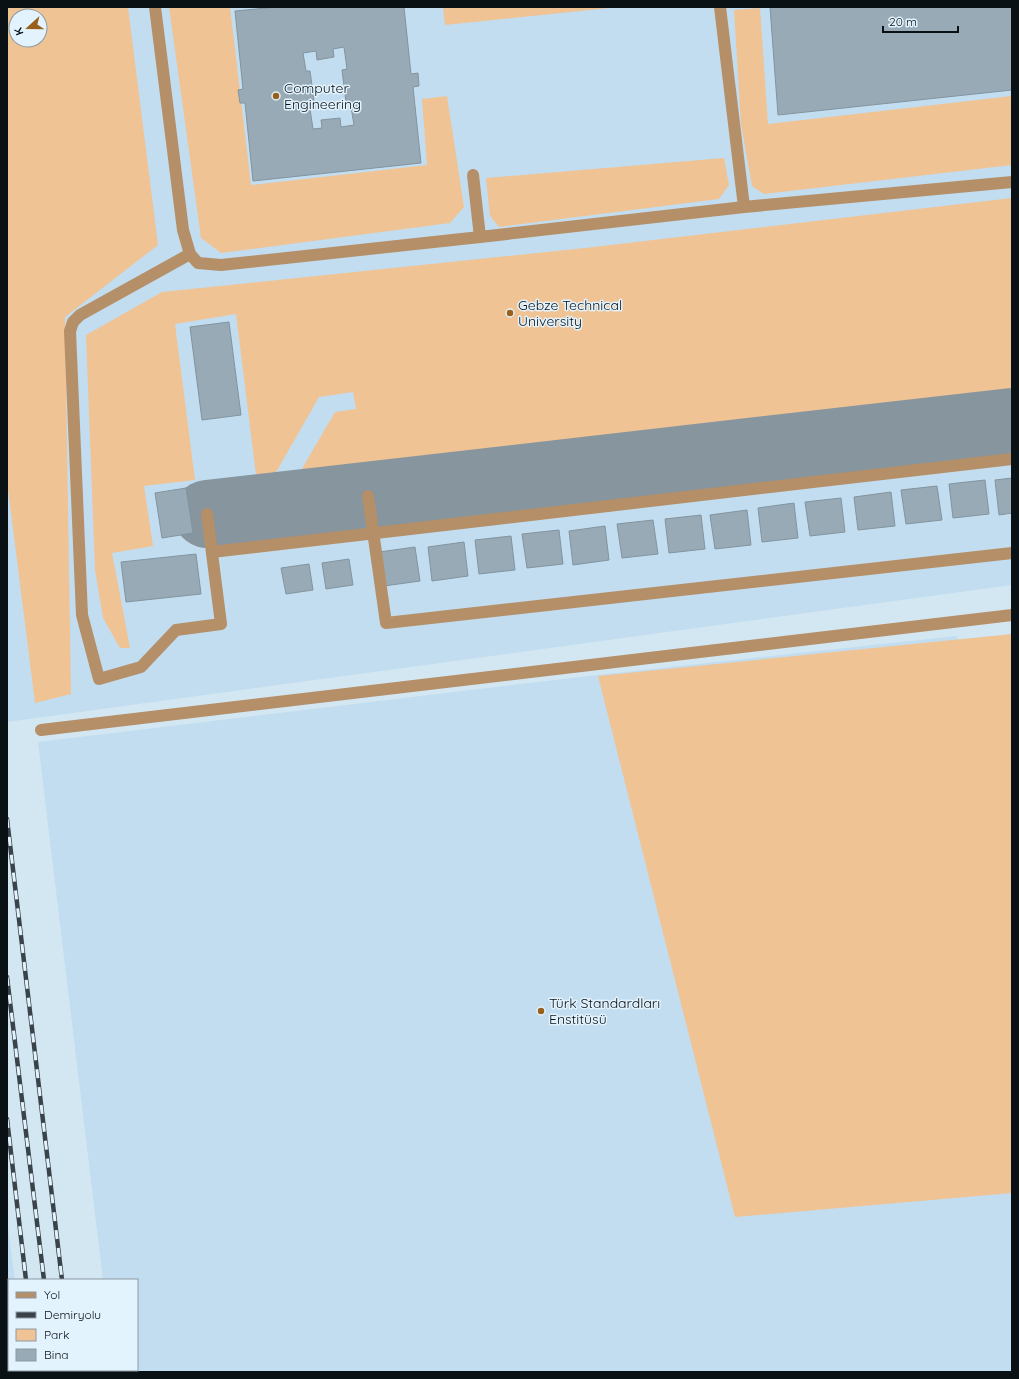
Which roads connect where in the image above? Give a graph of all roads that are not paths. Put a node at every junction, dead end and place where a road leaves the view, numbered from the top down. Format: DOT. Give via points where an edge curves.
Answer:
graph roads {
  1 [pos="155,7"];
  2 [pos="720,7"];
  3 [pos="473,175"];
  4 [pos="1012,182"];
  5 [pos="744,207"];
  6 [pos="480,238"];
  7 [pos="190,254"];
  8 [pos="1012,459"];
  9 [pos="368,496"];
  10 [pos="207,514"];
  11 [pos="374,533"];
  12 [pos="212,552"];
  13 [pos="1012,552"];
  14 [pos="1012,615"];
  15 [pos="41,730"];
  1 -- 7 [label="street" via="182,230"];
  2 -- 5 [label="street"];
  3 -- 6 [label="street"];
  4 -- 5 [label="street"];
  5 -- 6 [label="street"];
  6 -- 7 [label="street" via="221,264 198,263"];
  7 -- 12 [label="street" via="80,315 73,322 70,331 82,615 99,679 141,668 176,630 221,624"];
  8 -- 11 [label="street"];
  9 -- 11 [label="street"];
  10 -- 12 [label="street"];
  11 -- 12 [label="street"];
  11 -- 13 [label="street" via="386,623"];
  14 -- 15 [label="street"];
}
